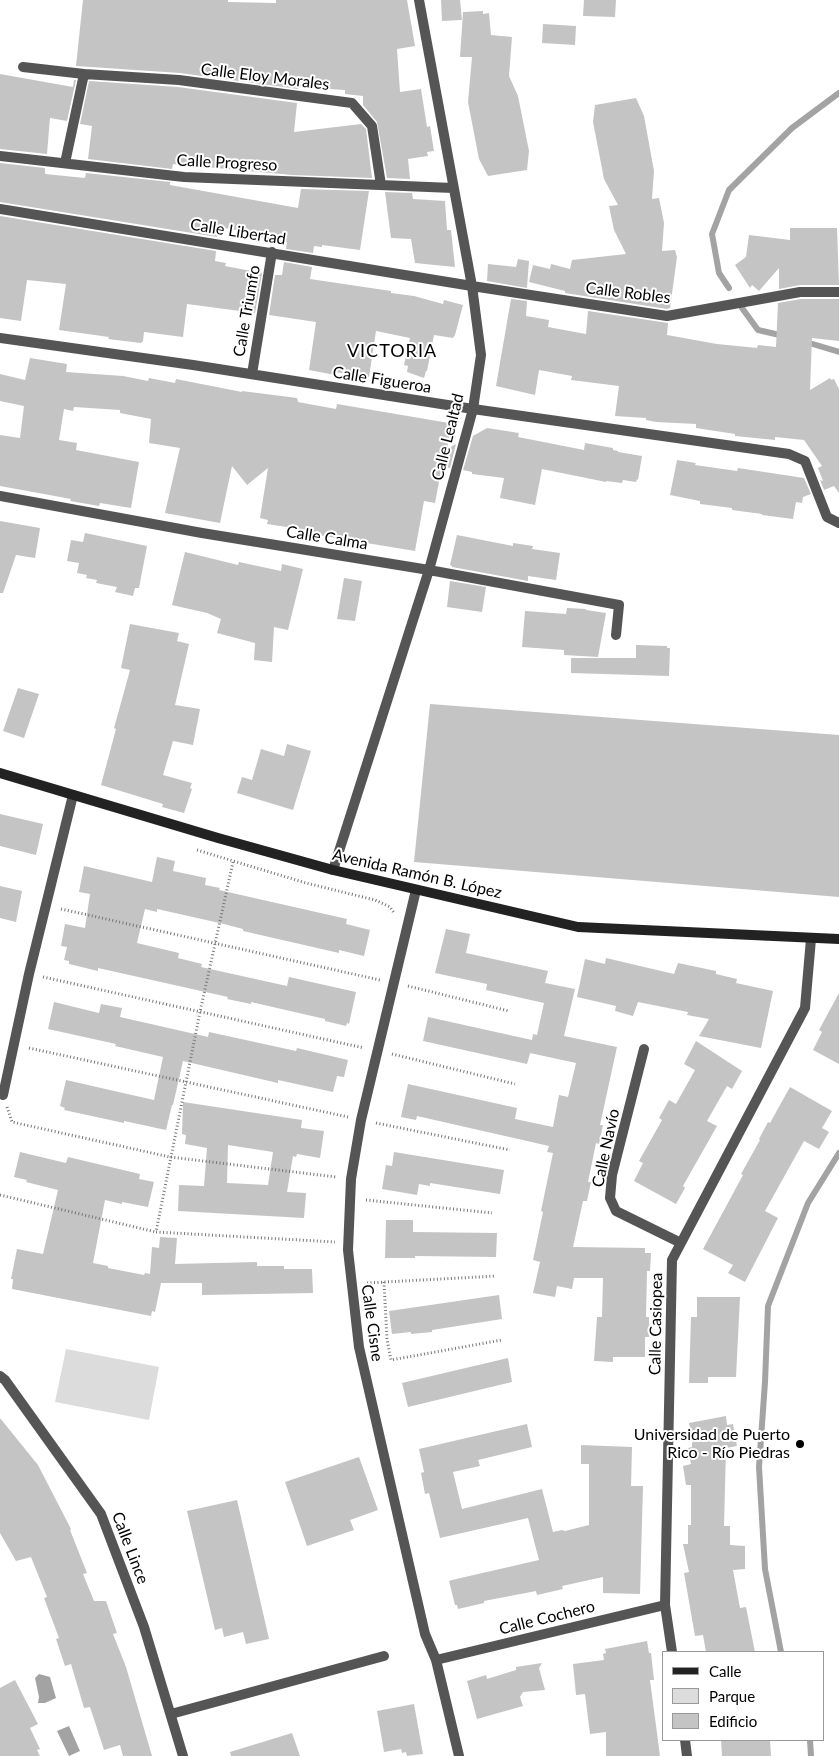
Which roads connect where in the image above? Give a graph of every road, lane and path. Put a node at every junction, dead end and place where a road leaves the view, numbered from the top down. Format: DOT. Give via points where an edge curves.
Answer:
graph roads {
  1 [pos="419,0"];
  2 [pos="23,67"];
  3 [pos="84,74"];
  4 [pos="0,156"];
  5 [pos="65,163"];
  6 [pos="381,185"];
  7 [pos="453,188"];
  8 [pos="0,209"];
  9 [pos="272,252"];
  10 [pos="472,286"];
  11 [pos="839,292"];
  12 [pos="0,338"];
  13 [pos="252,374"];
  14 [pos="473,409"];
  15 [pos="0,496"];
  16 [pos="839,523"];
  17 [pos="429,570"];
  18 [pos="616,635"];
  19 [pos="0,773"];
  20 [pos="73,795"];
  21 [pos="195,849"];
  22 [pos="233,862"];
  23 [pos="333,870"];
  24 [pos="416,890"];
  25 [pos="46,906"];
  26 [pos="395,920"];
  27 [pos="811,939"];
  28 [pos="839,939"];
  29 [pos="215,943"];
  30 [pos="30,974"];
  31 [pos="394,983"];
  32 [pos="509,1011"];
  33 [pos="200,1012"];
  34 [pos="14,1045"];
  35 [pos="644,1049"];
  36 [pos="378,1051"];
  37 [pos="186,1082"];
  38 [pos="515,1084"];
  39 [pos="3,1095"];
  40 [pos="362,1120"];
  41 [pos="510,1150"];
  42 [pos="170,1157"];
  43 [pos="351,1179"];
  44 [pos="0,1195"];
  45 [pos="350,1198"];
  46 [pos="492,1213"];
  47 [pos="156,1232"];
  48 [pos="348,1243"];
  49 [pos="681,1244"];
  50 [pos="496,1276"];
  51 [pos="384,1282"];
  52 [pos="351,1284"];
  53 [pos="502,1340"];
  54 [pos="0,1376"];
  55 [pos="665,1605"];
  56 [pos="672,1651"];
  57 [pos="384,1656"];
  58 [pos="436,1660"];
  59 [pos="171,1714"];
  60 [pos="685,1741"];
  61 [pos="183,1756"];
  62 [pos="459,1756"];
  63 [pos="687,1756"];
  1 -- 7 [label="street, Calle Lealtad"];
  2 -- 3 [label="street, Calle Eloy Morales"];
  3 -- 5 [label="street"];
  3 -- 6 [label="street, Calle Eloy Morales" via="180,80 352,103 372,126"];
  4 -- 5 [label="street, Calle Progreso"];
  5 -- 6 [label="street, Calle Progreso" via="184,177"];
  6 -- 7 [label="street, Calle Progreso"];
  7 -- 10 [label="street, Calle Lealtad"];
  8 -- 9 [label="street, Calle Libertad"];
  9 -- 10 [label="street, Calle Libertad"];
  9 -- 13 [label="street, Calle Triumfo"];
  10 -- 11 [label="street, Calle Robles" via="666,316 800,292"];
  10 -- 14 [label="street, Calle Lealtad" via="481,355"];
  12 -- 13 [label="street, Calle Figueroa"];
  13 -- 14 [label="street, Calle Figueroa"];
  14 -- 16 [label="street, Calle Figueroa" via="789,454 805,461 827,517"];
  14 -- 17 [label="street, Calle Lealtad"];
  15 -- 17 [label="street, Calle Calma"];
  17 -- 18 [label="street, Calle Calma" via="619,605"];
  17 -- 23 [label="street, Calle Lealtad"];
  19 -- 20 [label="street, Avenida Ramón B. López"];
  20 -- 23 [label="street, Avenida Ramón B. López"];
  20 -- 25 [label="street"];
  21 -- 22 [label="path"];
  22 -- 26 [label="path" via="375,900 390,907"];
  22 -- 29 [label="path"];
  23 -- 24 [label="street, Avenida Ramón B. López"];
  24 -- 27 [label="street, Avenida Ramón B. López" via="578,927"];
  24 -- 31 [label="street, Calle Cisne"];
  25 -- 29 [label="path"];
  25 -- 30 [label="street"];
  27 -- 28 [label="street, Avenida Ramón B. López"];
  27 -- 49 [label="street, Calle Casiopea" via="805,1008"];
  29 -- 31 [label="path"];
  29 -- 33 [label="path"];
  30 -- 33 [label="path"];
  30 -- 34 [label="street"];
  31 -- 32 [label="path"];
  31 -- 36 [label="street, Calle Cisne"];
  33 -- 36 [label="path"];
  33 -- 37 [label="path"];
  34 -- 37 [label="path"];
  34 -- 39 [label="street"];
  35 -- 49 [label="street, Calle Navío" via="612,1175 610,1198 616,1211"];
  36 -- 38 [label="path"];
  36 -- 40 [label="street, Calle Cisne"];
  37 -- 40 [label="path"];
  37 -- 42 [label="path"];
  39 -- 42 [label="path" via="12,1122"];
  40 -- 41 [label="path"];
  40 -- 43 [label="street, Calle Cisne"];
  42 -- 43 [label="path"];
  42 -- 47 [label="path"];
  43 -- 45 [label="street, Calle Cisne"];
  44 -- 47 [label="path"];
  45 -- 46 [label="path"];
  45 -- 48 [label="street, Calle Cisne"];
  47 -- 48 [label="path"];
  48 -- 52 [label="street, Calle Cisne"];
  49 -- 55 [label="street, Calle Casiopea" via="672,1260"];
  50 -- 51 [label="path"];
  51 -- 52 [label="path"];
  51 -- 53 [label="path" via="391,1360"];
  52 -- 58 [label="street, Calle Cisne" via="358,1347 425,1634"];
  54 -- 59 [label="street, Calle Lince" via="101,1514 144,1627"];
  55 -- 56 [label="street, Calle Casiopea"];
  55 -- 58 [label="street, Calle Cochero"];
  57 -- 59 [label="street"];
  58 -- 62 [label="street, Calle Cisne"];
  59 -- 61 [label="street, Calle Lince"];
  60 -- 63 [label="street"];
}
